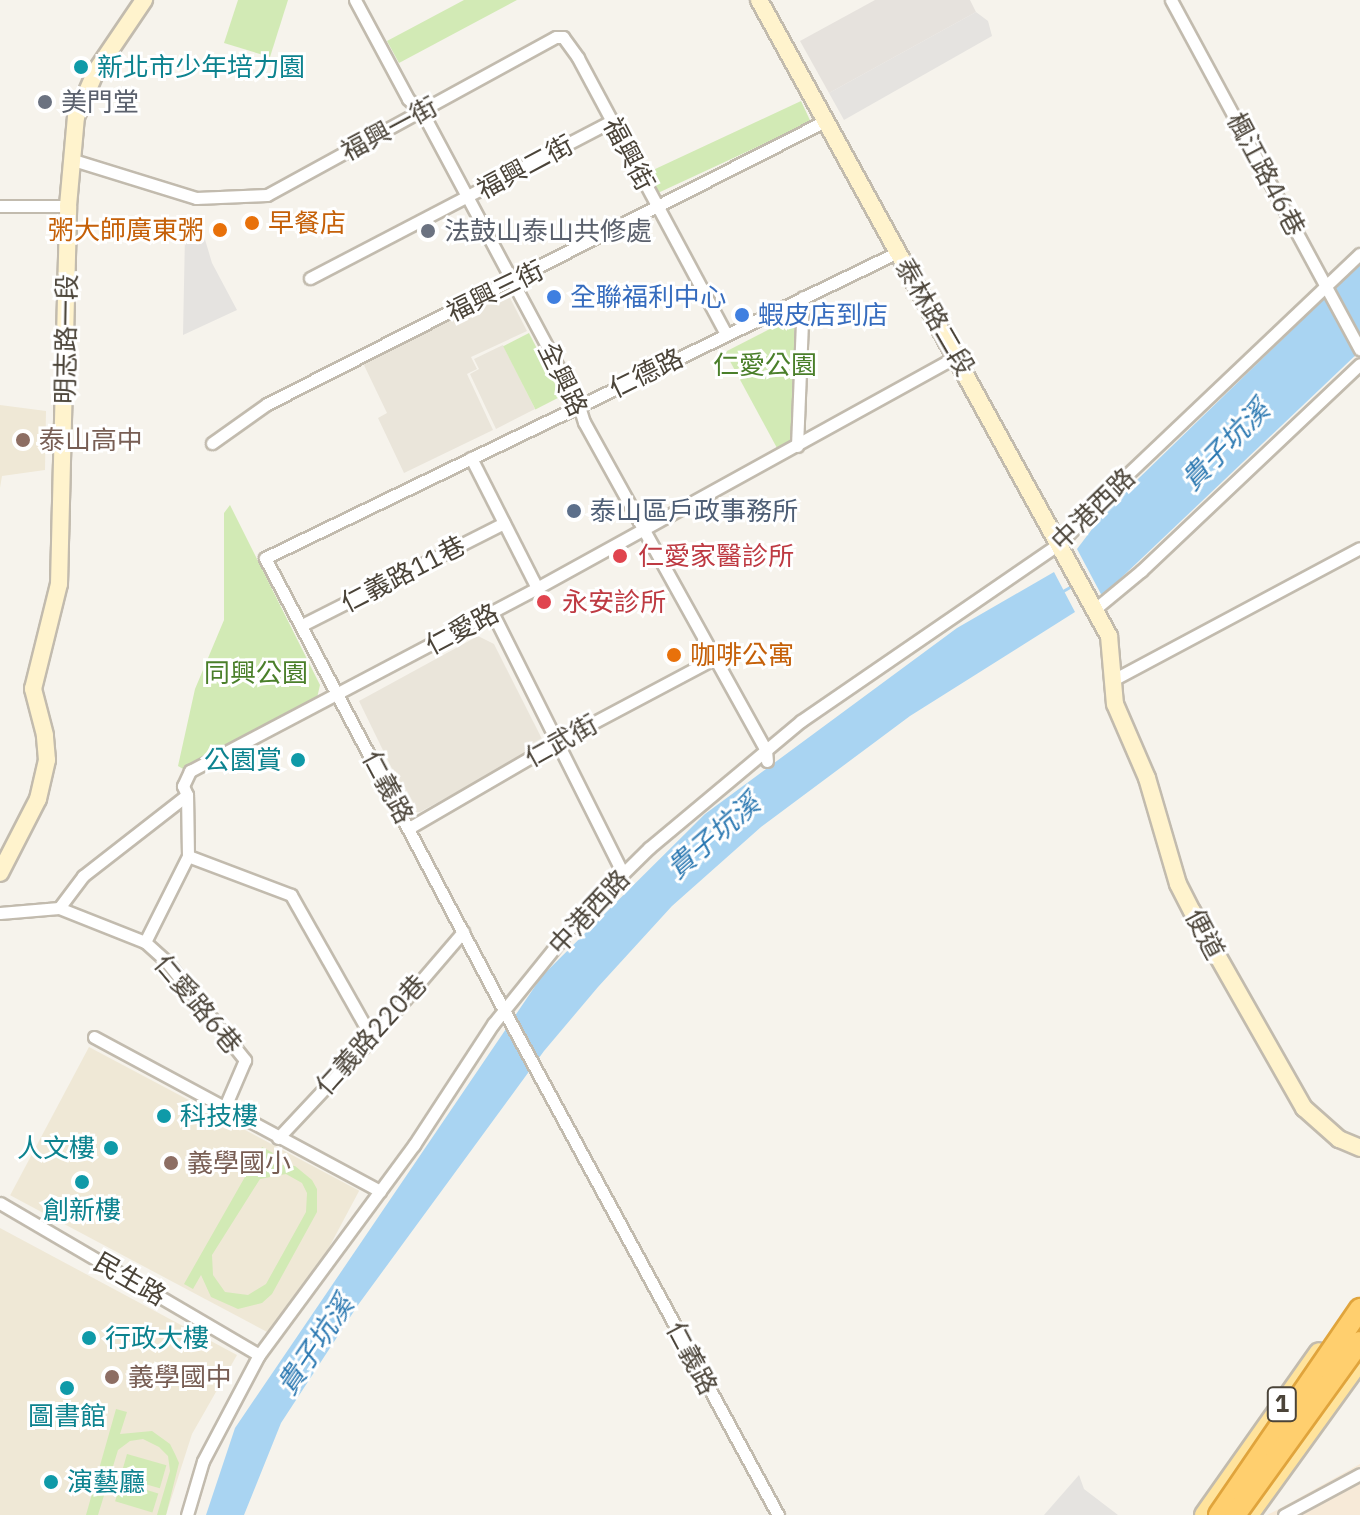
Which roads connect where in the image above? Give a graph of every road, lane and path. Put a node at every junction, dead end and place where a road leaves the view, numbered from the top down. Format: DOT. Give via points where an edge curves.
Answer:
graph roads {
  1 [pos="144,0"];
  2 [pos="355,0"];
  3 [pos="759,0"];
  4 [pos="1171,0"];
  5 [pos="578,58"];
  6 [pos="422,112"];
  7 [pos="611,121"];
  8 [pos="825,121"];
  9 [pos="70,159"];
  10 [pos="467,197"];
  11 [pos="0,206"];
  12 [pos="68,206"];
  13 [pos="658,209"];
  14 [pos="898,252"];
  15 [pos="1360,254"];
  16 [pos="310,278"];
  17 [pos="513,283"];
  18 [pos="1328,290"];
  19 [pos="803,297"];
  20 [pos="726,334"];
  21 [pos="1360,349"];
  22 [pos="958,356"];
  23 [pos="1360,364"];
  24 [pos="579,406"];
  25 [pos="212,443"];
  26 [pos="797,446"];
  27 [pos="471,458"];
  28 [pos="504,523"];
  29 [pos="644,530"];
  30 [pos="1360,548"];
  31 [pos="1062,550"];
  32 [pos="265,558"];
  33 [pos="537,588"];
  34 [pos="1093,606"];
  35 [pos="492,612"];
  36 [pos="302,625"];
  37 [pos="1109,636"];
  38 [pos="715,658"];
  39 [pos="1111,681"];
  40 [pos="339,695"];
  41 [pos="555,743"];
  42 [pos="767,755"];
  43 [pos="187,795"];
  44 [pos="409,828"];
  45 [pos="188,856"];
  46 [pos="0,873"];
  47 [pos="623,874"];
  48 [pos="59,908"];
  49 [pos="0,913"];
  50 [pos="463,932"];
  51 [pos="145,942"];
  52 [pos="506,1014"];
  53 [pos="94,1037"];
  54 [pos="372,1038"];
  55 [pos="224,1109"];
  56 [pos="278,1138"];
  57 [pos="1360,1148"];
  58 [pos="380,1191"];
  59 [pos="0,1203"];
  60 [pos="1360,1294"];
  61 [pos="1360,1309"];
  62 [pos="1360,1342"];
  63 [pos="259,1355"];
  64 [pos="1360,1361"];
  65 [pos="1294,1388"];
  66 [pos="1325,1411"];
  67 [pos="1360,1474"];
  68 [pos="187,1515"];
  69 [pos="778,1515"];
  70 [pos="1204,1515"];
  71 [pos="1219,1515"];
  72 [pos="1235,1515"];
  73 [pos="1249,1515"];
  74 [pos="1284,1515"];
  1 -- 9 [label="main road, 明志路一段" via="82,97"];
  2 -- 6 [label="street, 全興路" via="408,99"];
  3 -- 8 [label="main road, 泰林路二段"];
  4 -- 18 [label="street, 楓江路46巷"];
  5 -- 6 [label="street, 福興一街" via="568,40 556,37"];
  5 -- 7 [label="street, 福興街"];
  6 -- 9 [label="street, 福興一街" via="267,195 182,195"];
  6 -- 10 [label="street, 全興路"];
  7 -- 10 [label="street, 福興二街"];
  7 -- 13 [label="street, 福興街"];
  8 -- 13 [label="street, 福興三街"];
  8 -- 14 [label="main road, 泰林路二段"];
  9 -- 12 [label="main road, 明志路一段"];
  10 -- 16 [label="street, 福興二街"];
  10 -- 17 [label="street, 全興路"];
  11 -- 12 [label="street"];
  12 -- 46 [label="main road, 明志路一段" via="59,584 33,689 47,760 38,799"];
  13 -- 17 [label="street, 福興三街"];
  13 -- 20 [label="street, 福興街"];
  14 -- 19 [label="street, 仁德路"];
  14 -- 22 [label="main road, 泰林路二段"];
  15 -- 18 [label="street, 中港西路"];
  17 -- 24 [label="street, 全興路"];
  17 -- 25 [label="street, 福興三街" via="267,404"];
  18 -- 21 [label="street, 楓江路46巷"];
  18 -- 31 [label="street, 中港西路" via="1111,490"];
  19 -- 20 [label="street, 仁德路"];
  19 -- 26 [label="street"];
  20 -- 24 [label="street, 仁德路"];
  22 -- 26 [label="street, 仁愛路"];
  22 -- 31 [label="main road, 泰林路二段"];
  23 -- 34 [label="street" via="1141,571"];
  24 -- 27 [label="street, 仁德路"];
  24 -- 29 [label="street, 全興路"];
  26 -- 29 [label="street, 仁愛路"];
  27 -- 28 [label="street"];
  27 -- 32 [label="street, 仁德路"];
  28 -- 33 [label="street"];
  28 -- 36 [label="street, 仁義路11巷"];
  29 -- 33 [label="street, 仁愛路"];
  29 -- 38 [label="street, 全興路"];
  30 -- 39 [label="street"];
  31 -- 34 [label="main road, 泰林路二段"];
  31 -- 42 [label="street, 中港西路" via="884,662"];
  32 -- 36 [label="street, 仁義路"];
  33 -- 35 [label="street, 仁愛路"];
  34 -- 37 [label="main road, 泰林路二段"];
  35 -- 40 [label="street, 仁愛路"];
  35 -- 41 [label="street"];
  36 -- 40 [label="street, 仁義路"];
  37 -- 39 [label="main road, 便道"];
  38 -- 41 [label="street, 仁武街"];
  38 -- 42 [label="street, 全興路"];
  39 -- 57 [label="main road, 便道" via="1121,724 1143,769 1178,884 1192,911 1304,1108 1339,1139"];
  40 -- 43 [label="street, 仁愛路" via="190,771 183,786"];
  40 -- 44 [label="street, 仁義路"];
  41 -- 44 [label="street, 仁武街"];
  41 -- 47 [label="street"];
  42 -- 47 [label="street, 中港西路"];
  43 -- 45 [label="street"];
  43 -- 48 [label="street, 仁愛路" via="83,876"];
  44 -- 50 [label="street, 仁義路"];
  45 -- 51 [label="street"];
  45 -- 54 [label="street" via="291,895"];
  47 -- 52 [label="street, 中港西路" via="580,916"];
  48 -- 49 [label="street"];
  48 -- 51 [label="street, 仁愛路6巷"];
  50 -- 52 [label="street, 仁義路"];
  50 -- 54 [label="street, 仁義路220巷"];
  51 -- 55 [label="street, 仁愛路6巷" via="245,1060"];
  52 -- 58 [label="street, 中港西路"];
  52 -- 69 [label="street, 仁義路"];
  53 -- 55 [label="street"];
  54 -- 56 [label="street, 仁義路220巷"];
  55 -- 56 [label="street"];
  56 -- 58 [label="street"];
  58 -- 63 [label="street, 中港西路"];
  59 -- 63 [label="street, 民生路"];
  60 -- 65 [label="main road, 1"];
  61 -- 71 [label="highway, 1, bridge"];
  62 -- 72 [label="highway, 1, bridge"];
  63 -- 68 [label="street, 中港西路" via="203,1461"];
  64 -- 66 [label="main road, 1"];
  65 -- 66 [label="main road" via="1302,1409"];
  65 -- 70 [label="main road, 1"];
  66 -- 73 [label="main road, 1"];
  67 -- 74 [label="street"];
}
